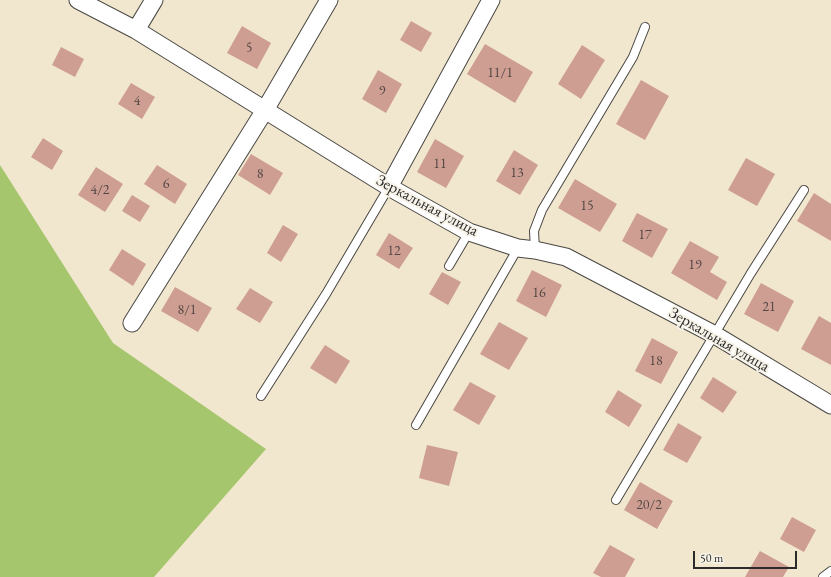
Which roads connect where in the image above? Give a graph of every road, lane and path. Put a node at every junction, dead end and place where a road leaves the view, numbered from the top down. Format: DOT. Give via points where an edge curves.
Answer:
graph roads {
  1 [pos="78,0"];
  2 [pos="154,0"];
  3 [pos="329,0"];
  4 [pos="491,0"];
  5 [pos="645,27"];
  6 [pos="136,30"];
  7 [pos="265,110"];
  8 [pos="389,187"];
  9 [pos="804,190"];
  10 [pos="469,232"];
  11 [pos="518,248"];
  12 [pos="535,250"];
  13 [pos="449,266"];
  14 [pos="132,323"];
  15 [pos="715,335"];
  16 [pos="261,396"];
  17 [pos="831,405"];
  18 [pos="416,425"];
  19 [pos="616,500"];
  20 [pos="831,571"];
  21 [pos="824,577"];
  1 -- 6 [label="street, Зеркальная улица"];
  2 -- 6 [label="street"];
  3 -- 7 [label="street"];
  4 -- 8 [label="street"];
  5 -- 12 [label="lane" via="633,57 542,210 534,231"];
  6 -- 7 [label="street, Зеркальная улица"];
  7 -- 8 [label="street, Зеркальная улица"];
  7 -- 14 [label="street"];
  8 -- 10 [label="street, Зеркальная улица"];
  8 -- 16 [label="lane" via="326,294"];
  9 -- 15 [label="lane"];
  10 -- 11 [label="street, Зеркальная улица"];
  10 -- 13 [label="lane"];
  11 -- 12 [label="street, Зеркальная улица"];
  11 -- 18 [label="lane"];
  12 -- 15 [label="street, Зеркальная улица" via="566,257"];
  15 -- 17 [label="street, Зеркальная улица"];
  15 -- 19 [label="lane"];
  20 -- 21 [label="lane"];
}
